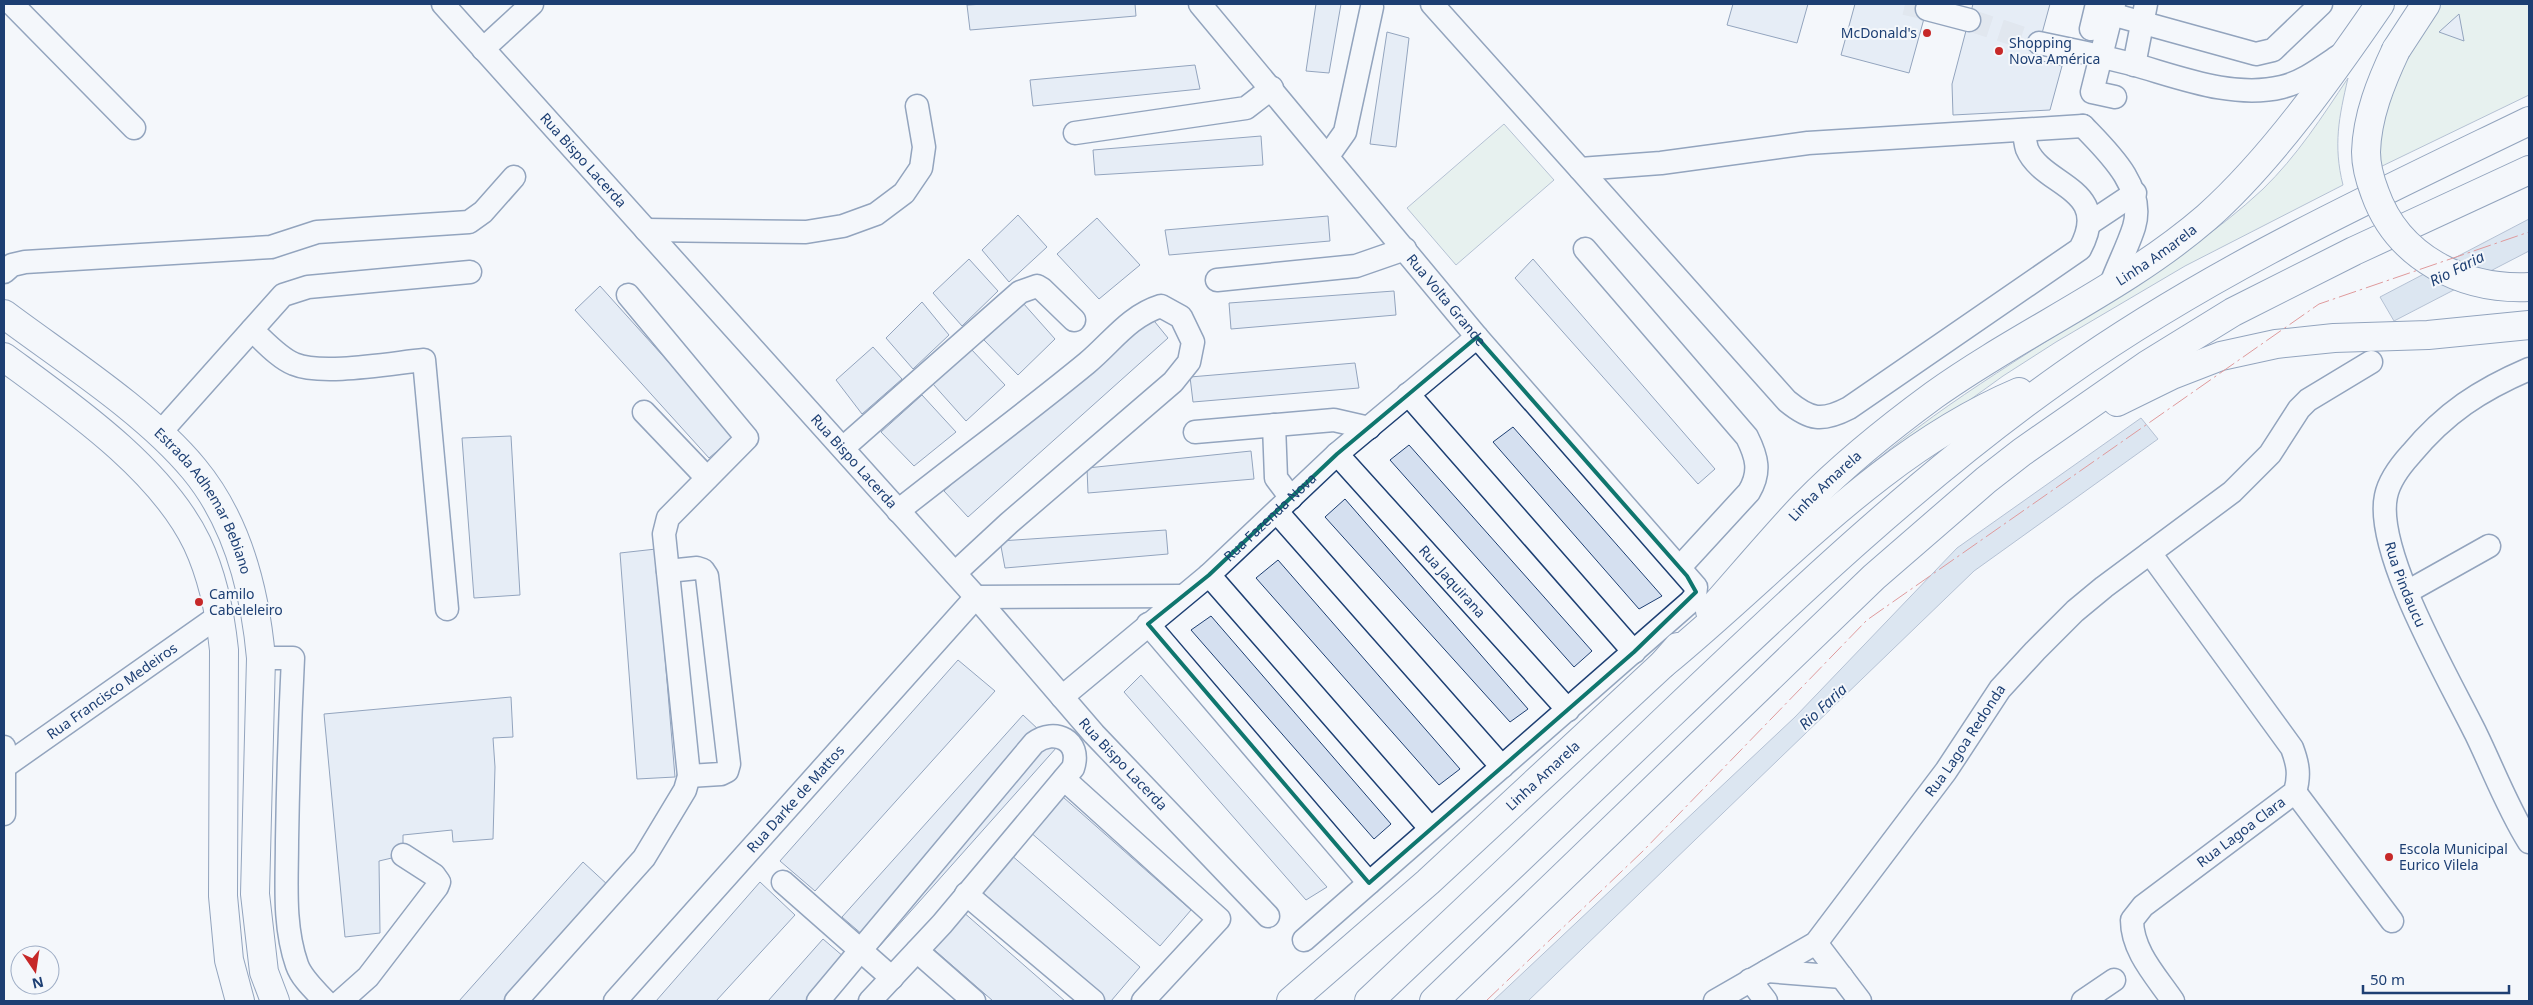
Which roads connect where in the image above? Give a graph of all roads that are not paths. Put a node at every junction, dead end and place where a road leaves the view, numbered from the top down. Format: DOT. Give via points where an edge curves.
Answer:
graph roads {
  1 [pos="12,4"];
  2 [pos="443,4"];
  3 [pos="532,4"];
  4 [pos="1200,4"];
  5 [pos="1432,4"];
  6 [pos="2321,4"];
  7 [pos="2380,4"];
  8 [pos="2426,4"];
  9 [pos="1372,7"];
  10 [pos="2107,7"];
  11 [pos="1927,9"];
  12 [pos="2145,13"];
  13 [pos="1969,20"];
  14 [pos="2091,29"];
  15 [pos="2039,42"];
  16 [pos="483,48"];
  17 [pos="2350,49"];
  18 [pos="2101,56"];
  19 [pos="2134,65"];
  20 [pos="1272,88"];
  21 [pos="2092,92"];
  22 [pos="2115,97"];
  23 [pos="917,106"];
  24 [pos="2529,121"];
  25 [pos="2083,126"];
  26 [pos="134,128"];
  27 [pos="2023,130"];
  28 [pos="1075,133"];
  29 [pos="1328,156"];
  30 [pos="1580,169"];
  31 [pos="2529,170"];
  32 [pos="514,177"];
  33 [pos="2135,194"];
  34 [pos="2090,223"];
  35 [pos="646,230"];
  36 [pos="1585,249"];
  37 [pos="1405,250"];
  38 [pos="4,272"];
  39 [pos="470,272"];
  40 [pos="1217,280"];
  41 [pos="2111,284"];
  42 [pos="2529,287"];
  43 [pos="628,295"];
  44 [pos="4,314"];
  45 [pos="1074,320"];
  46 [pos="2529,325"];
  47 [pos="252,330"];
  48 [pos="1477,337"];
  49 [pos="4,357"];
  50 [pos="2371,362"];
  51 [pos="2529,369"];
  52 [pos="2067,372"];
  53 [pos="1408,394"];
  54 [pos="644,412"];
  55 [pos="2073,416"];
  56 [pos="1274,425"];
  57 [pos="1369,428"];
  58 [pos="1195,432"];
  59 [pos="159,434"];
  60 [pos="842,448"];
  61 [pos="1337,454"];
  62 [pos="707,478"];
  63 [pos="1284,505"];
  64 [pos="898,511"];
  65 [pos="2489,546"];
  66 [pos="2150,554"];
  67 [pos="1680,567"];
  68 [pos="668,571"];
  69 [pos="955,573"];
  70 [pos="1209,575"];
  71 [pos="2407,592"];
  72 [pos="1182,596"];
  73 [pos="976,597"];
  74 [pos="446,609"];
  75 [pos="220,615"];
  76 [pos="1148,624"];
  77 [pos="1634,652"];
  78 [pos="262,658"];
  79 [pos="1663,664"];
  80 [pos="1062,697"];
  81 [pos="1568,710"];
  82 [pos="4,760"];
  83 [pos="1502,766"];
  84 [pos="689,776"];
  85 [pos="1064,779"];
  86 [pos="2295,792"];
  87 [pos="4,814"];
  88 [pos="1430,828"];
  89 [pos="2529,842"];
  90 [pos="403,855"];
  91 [pos="783,882"];
  92 [pos="1369,883"];
  93 [pos="966,894"];
  94 [pos="1268,916"];
  95 [pos="2392,921"];
  96 [pos="1304,940"];
  97 [pos="1816,943"];
  98 [pos="860,950"];
  99 [pos="917,951"];
  100 [pos="1759,975"];
  101 [pos="1842,977"];
  102 [pos="892,978"];
  103 [pos="2114,980"];
  104 [pos="240,1001"];
  105 [pos="275,1001"];
  106 [pos="324,1001"];
  107 [pos="341,1001"];
  108 [pos="516,1001"];
  109 [pos="615,1001"];
  110 [pos="818,1001"];
  111 [pos="870,1001"];
  112 [pos="974,1001"];
  113 [pos="1093,1001"];
  114 [pos="1144,1001"];
  115 [pos="1291,1001"];
  116 [pos="1369,1001"];
  117 [pos="1434,1001"];
  118 [pos="1715,1001"];
  119 [pos="1766,1001"];
  120 [pos="1860,1001"];
  121 [pos="2083,1001"];
  122 [pos="2173,1001"];
  1 -- 26 [label="street"];
  2 -- 16 [label="street, Rua Bispo Lacerda"];
  3 -- 16 [label="street"];
  4 -- 20 [label="street, Rua Volta Grande"];
  5 -- 30 [label="street"];
  6 -- 12 [label="street" via="2273,50 2256,54"];
  7 -- 17 [label="main road, Linha Amarela"];
  8 -- 42 [label="main road, bridge" via="2396,50 2380,84 2370,120 2366,152 2369,176 2379,205 2389,224 2433,266 2455,276 2502,286"];
  9 -- 29 [label="street" via="1345,132"];
  10 -- 12 [label="street"];
  10 -- 14 [label="street"];
  10 -- 18 [label="street"];
  11 -- 13 [label="street"];
  12 -- 19 [label="street"];
  15 -- 18 [label="street"];
  16 -- 35 [label="street, Rua Bispo Lacerda"];
  17 -- 19 [label="street" via="2306,78 2282,88 2249,90 2220,87"];
  17 -- 41 [label="main road, Linha Amarela" via="2277,141 2208,216 2168,248"];
  18 -- 19 [label="street"];
  18 -- 21 [label="street"];
  20 -- 28 [label="street" via="1246,108"];
  20 -- 29 [label="street, Rua Volta Grande"];
  21 -- 22 [label="street"];
  21 -- 25 [label="street"];
  23 -- 35 [label="street" via="924,147 921,168 904,193 876,214 843,226 806,232"];
  24 -- 52 [label="main road" via="2346,210 2202,286"];
  25 -- 27 [label="street"];
  25 -- 33 [label="street" via="2123,173"];
  27 -- 30 [label="street" via="1808,143 1661,163"];
  27 -- 34 [label="street" via="2027,150 2041,166 2074,192 2085,205"];
  29 -- 37 [label="street, Rua Volta Grande"];
  30 -- 34 [label="street" via="1787,400 1812,417 1835,415 1849,408 2069,258 2080,249"];
  31 -- 55 [label="main road" via="2354,251 2233,312"];
  32 -- 38 [label="street" via="483,212 469,222 317,232 271,247 25,262"];
  33 -- 34 [label="street"];
  33 -- 41 [label="street" via="2134,226"];
  35 -- 60 [label="street, Rua Bispo Lacerda"];
  36 -- 67 [label="street" via="1747,437 1754,452 1758,468 1749,492"];
  37 -- 40 [label="street" via="1356,266"];
  37 -- 48 [label="street, Rua Volta Grande"];
  39 -- 47 [label="street" via="308,287 283,295"];
  41 -- 79 [label="main road, Linha Amarela" via="1936,394 1840,470 1804,504"];
  43 -- 62 [label="street" via="747,438"];
  44 -- 59 [label="main road, Estrada Adhemar Bebiano"];
  45 -- 60 [label="street" via="1037,286 1020,292"];
  46 -- 55 [label="main road" via="2276,344 2221,356 2172,375 2127,398"];
  47 -- 59 [label="street"];
  47 -- 74 [label="street" via="293,364 307,368 424,360"];
  48 -- 53 [label="street, Rua Fazenda Nova"];
  48 -- 67 [label="street, Rua Volta Grande"];
  49 -- 75 [label="main road, Estrada Adhemar Bebiano" via="88,419 152,480 180,513 206,563"];
  50 -- 66 [label="street, Rua Lagoa Redonda" via="2308,400 2270,454 2232,492"];
  51 -- 71 [label="street, Rua Pindaucu" via="2471,398 2433,428 2400,467 2386,496 2386,524"];
  52 -- 79 [label="main road" via="1974,414 1867,486 1715,622"];
  52 -- 116 [label="main road" via="1941,468 1868,530"];
  53 -- 57 [label="street, Rua Fazenda Nova"];
  53 -- 77 [label="street"];
  54 -- 62 [label="street"];
  55 -- 117 [label="main road" via="1986,480 1874,577"];
  56 -- 57 [label="street" via="1334,420"];
  56 -- 58 [label="street"];
  56 -- 63 [label="street" via="1276,478"];
  57 -- 61 [label="street, Rua Fazenda Nova"];
  59 -- 78 [label="main road, Estrada Adhemar Bebiano" via="194,469 227,521 247,573"];
  60 -- 64 [label="street, Rua Bispo Lacerda"];
  61 -- 63 [label="street, Rua Fazenda Nova"];
  61 -- 81 [label="street, Rua Jaquirana"];
  62 -- 68 [label="street" via="668,518 664,534"];
  63 -- 70 [label="street, Rua Fazenda Nova"];
  63 -- 83 [label="street"];
  64 -- 69 [label="street, Rua Bispo Lacerda"];
  64 -- 69 [label="street" via="1088,362 1131,321 1161,306 1181,317 1193,342 1189,362 1173,382"];
  65 -- 71 [label="street"];
  66 -- 86 [label="street, Rua Lagoa Clara" via="2292,748 2299,778"];
  66 -- 97 [label="street, Rua Lagoa Redonda" via="2075,611 2000,689 1946,771"];
  67 -- 77 [label="street, Rua Volta Grande" via="1694,584 1696,592 1690,602"];
  68 -- 84 [label="street"];
  68 -- 84 [label="street" via="697,568 707,576 729,764 727,771 721,774"];
  69 -- 73 [label="street, Rua Bispo Lacerda"];
  70 -- 72 [label="street, Rua Fazenda Nova"];
  70 -- 88 [label="street"];
  71 -- 89 [label="street, Rua Pindaucu"];
  72 -- 73 [label="street"];
  72 -- 76 [label="street, Rua Fazenda Nova"];
  73 -- 80 [label="street, Rua Bispo Lacerda"];
  73 -- 109 [label="street, Rua Darke de Mattos"];
  75 -- 82 [label="street, Rua Francisco Medeiros"];
  75 -- 104 [label="main road, Estrada Adhemar Bebiano" via="225,683 223,896 229,960"];
  76 -- 80 [label="street, Rua Fazenda Nova"];
  76 -- 92 [label="street"];
  77 -- 81 [label="street"];
  78 -- 105 [label="main road, Estrada Adhemar Bebiano" via="255,894 264,972"];
  78 -- 106 [label="street" via="293,658 286,908 298,967"];
  79 -- 115 [label="main road, Linha Amarela" via="1428,882"];
  80 -- 94 [label="street, Rua Bispo Lacerda"];
  81 -- 83 [label="street"];
  82 -- 87 [label="street"];
  83 -- 88 [label="street"];
  84 -- 108 [label="street" via="685,790 644,858"];
  85 -- 93 [label="street"];
  85 -- 98 [label="street" via="1075,761 1073,747 1060,737 1049,735 1040,739"];
  85 -- 114 [label="street" via="1219,919"];
  86 -- 95 [label="street"];
  86 -- 122 [label="street, Rua Lagoa Clara" via="2143,906 2132,920 2132,933 2138,950"];
  88 -- 92 [label="street"];
  90 -- 107 [label="street" via="434,875 439,882 437,887 368,977"];
  91 -- 98 [label="street"];
  92 -- 96 [label="street"];
  93 -- 99 [label="street"];
  93 -- 113 [label="street"];
  97 -- 100 [label="street, Rua Lagoa Redonda"];
  97 -- 101 [label="street"];
  98 -- 102 [label="street"];
  98 -- 110 [label="street"];
  99 -- 102 [label="street"];
  99 -- 112 [label="street"];
  100 -- 101 [label="street"];
  100 -- 118 [label="street, Rua Lagoa Redonda"];
  100 -- 119 [label="street"];
  101 -- 120 [label="street"];
  102 -- 111 [label="street"];
  103 -- 121 [label="street"];
}
